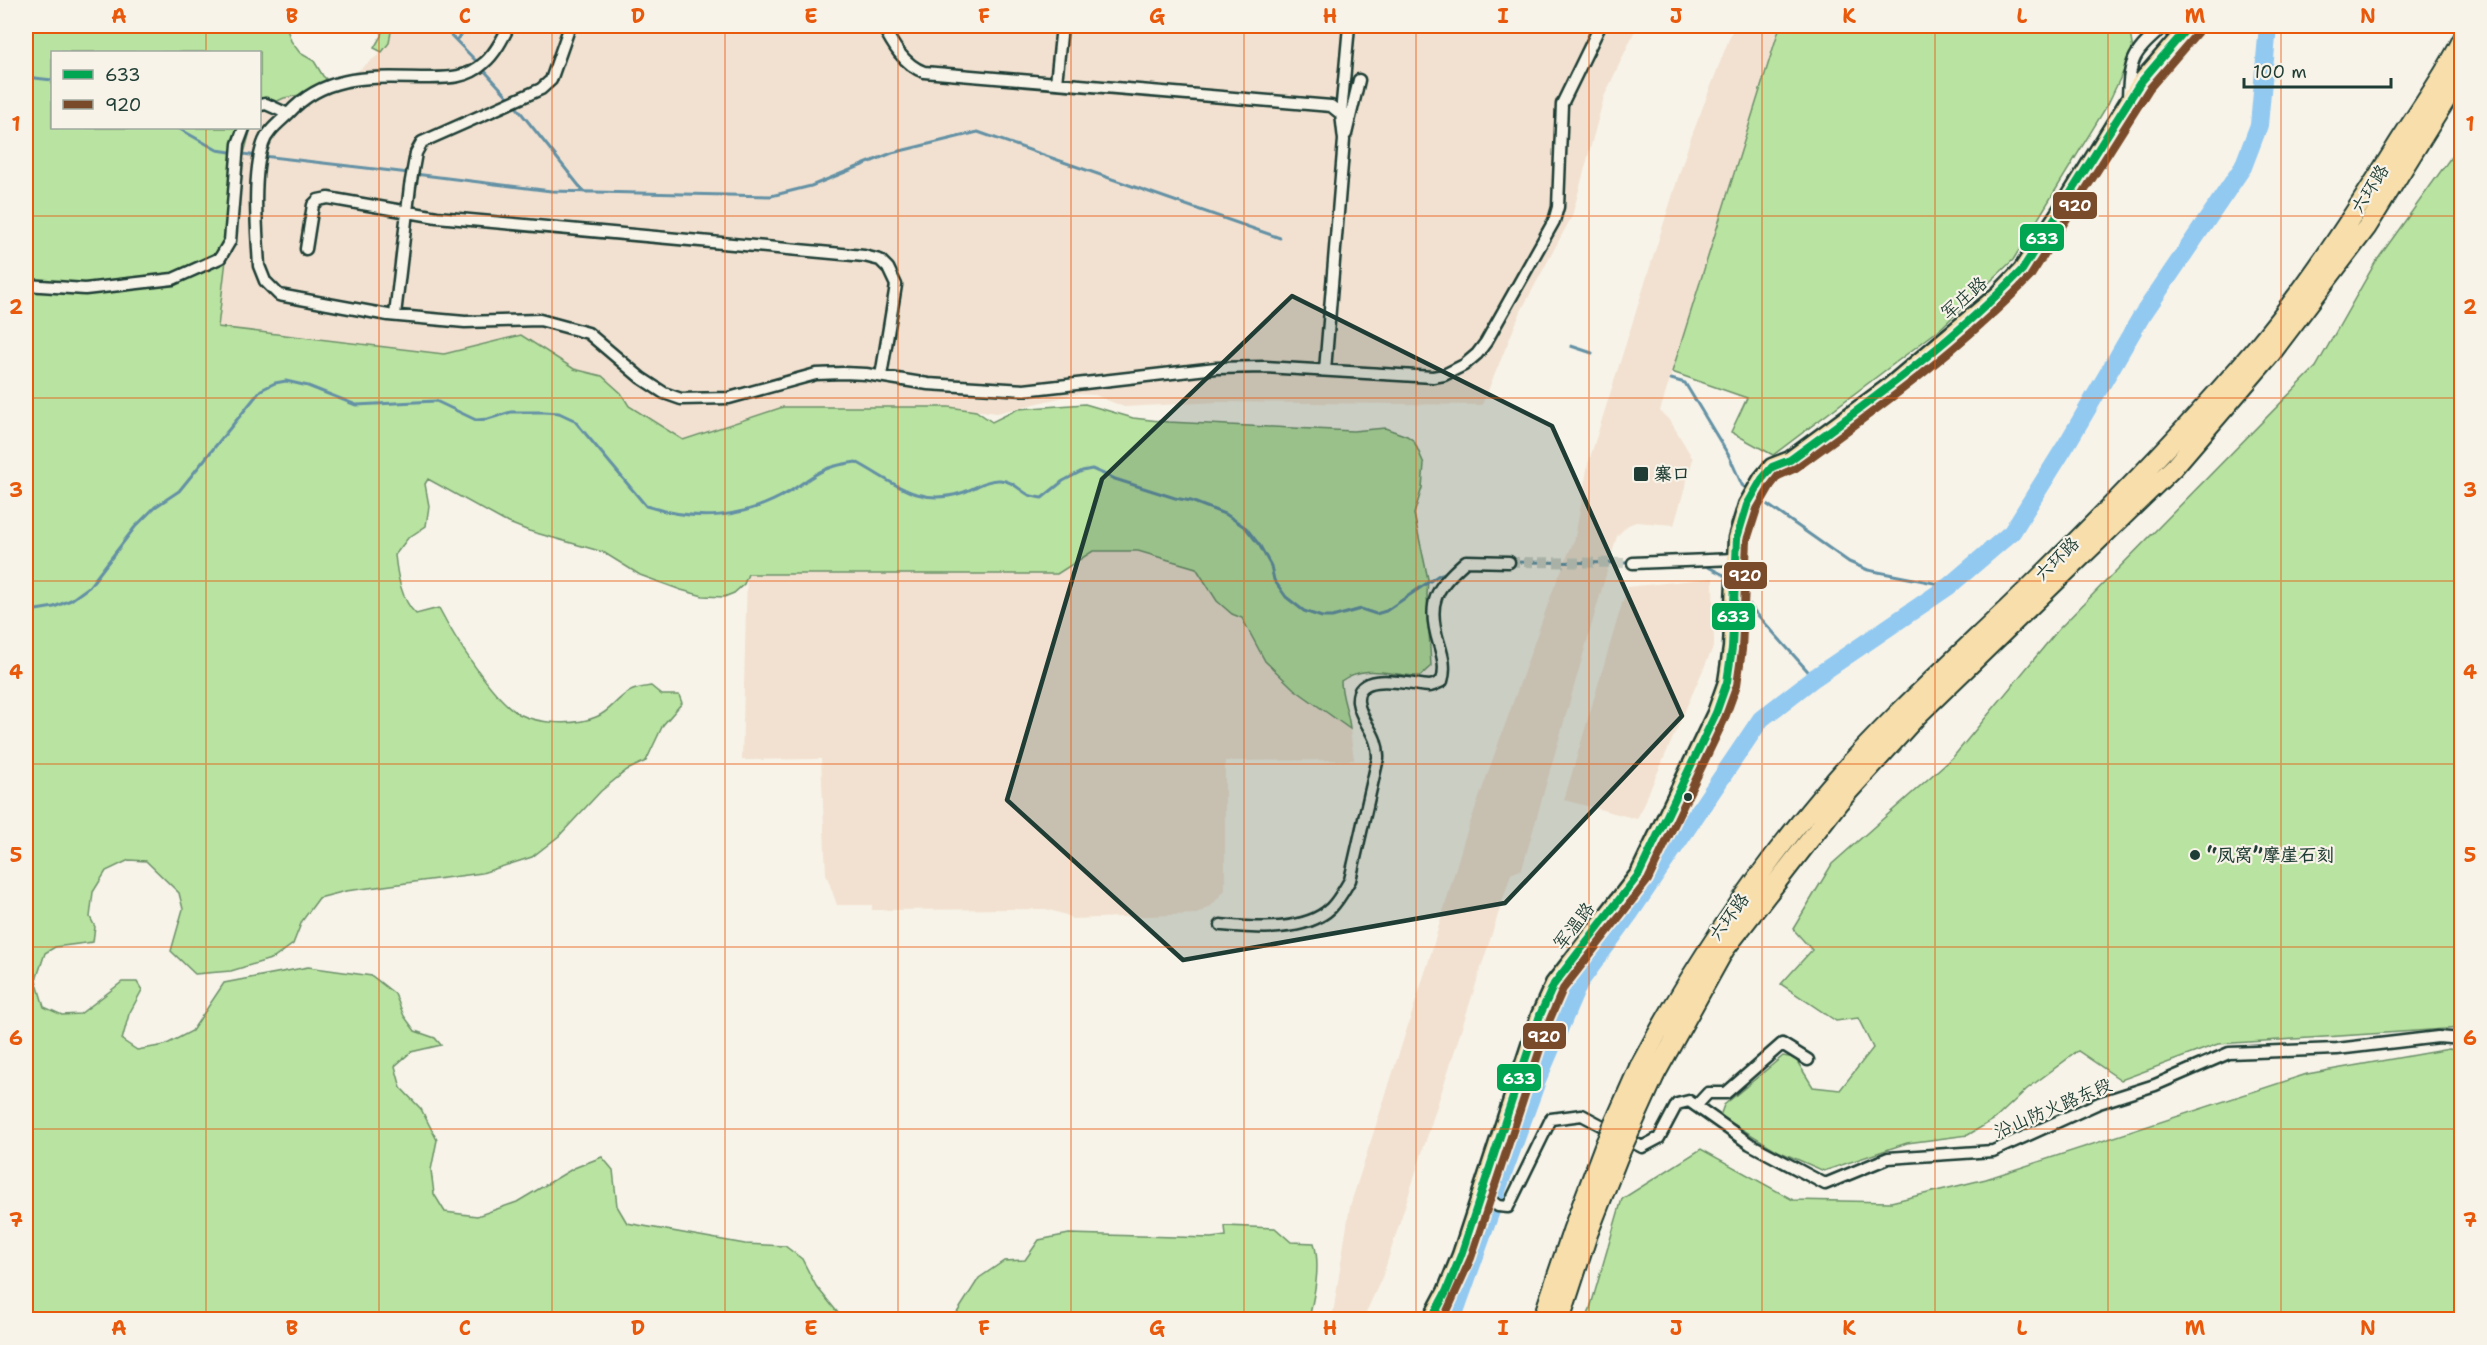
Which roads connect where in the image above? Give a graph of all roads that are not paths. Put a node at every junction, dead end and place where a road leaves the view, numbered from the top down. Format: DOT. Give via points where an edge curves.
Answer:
graph roads {
  1 [pos="509,26"];
  2 [pos="570,26"];
  3 [pos="883,26"];
  4 [pos="1062,26"];
  5 [pos="1349,26"];
  6 [pos="1600,26"];
  7 [pos="2165,26"];
  8 [pos="2189,26"];
  9 [pos="2462,40"];
  10 [pos="2462,74"];
  11 [pos="1359,80"];
  12 [pos="1056,83"];
  13 [pos="2128,102"];
  14 [pos="261,105"];
  15 [pos="288,114"];
  16 [pos="1341,114"];
  17 [pos="244,129"];
  18 [pos="1344,140"];
  19 [pos="407,212"];
  20 [pos="306,249"];
  21 [pos="26,285"];
  22 [pos="395,315"];
  23 [pos="1325,370"];
  24 [pos="881,376"];
  25 [pos="1735,559"];
  26 [pos="1509,562"];
  27 [pos="1633,563"];
  28 [pos="1221,925"];
  29 [pos="2462,1039"];
  30 [pos="1808,1060"];
  31 [pos="1647,1071"];
  32 [pos="1696,1106"];
  33 [pos="1612,1150"];
  34 [pos="1480,1192"];
  35 [pos="1431,1320"];
  36 [pos="1542,1320"];
  37 [pos="1560,1320"];
  1 -- 15 [label="street" via="480,66 451,78 339,81 296,104"];
  2 -- 19 [label="street" via="551,80 541,89 422,142 414,163"];
  3 -- 12 [label="street" via="900,53 924,72"];
  4 -- 12 [label="street"];
  5 -- 16 [label="street"];
  6 -- 23 [label="street" via="1562,104 1558,207 1554,221 1477,354 1464,365 1433,377"];
  7 -- 13 [label="street" via="2134,57 2129,70"];
  8 -- 13 [label="main road, 军庄路"];
  9 -- 31 [label="highway, 六环路" via="2352,219 2256,347 2160,455 2040,577 1904,705 1825,791 1711,942 1672,1007"];
  10 -- 31 [label="highway, 六环路" via="2367,227 2270,355 2174,467 1918,715 1839,802 1725,949"];
  11 -- 18 [label="street"];
  12 -- 16 [label="street" via="1331,106"];
  13 -- 25 [label="main road, 军庄路" via="2043,239 1999,294 1889,387 1790,460 1772,467 1747,505"];
  14 -- 15 [label="street"];
  15 -- 22 [label="street" via="272,129 258,165 259,266 265,281 279,296"];
  16 -- 18 [label="street"];
  17 -- 21 [label="street" via="238,144 230,241 220,258 174,279 86,289"];
  18 -- 23 [label="street"];
  19 -- 20 [label="street" via="328,198 318,200 311,213"];
  19 -- 22 [label="street"];
  19 -- 24 [label="street" via="864,255 880,260 896,285"];
  22 -- 24 [label="street" via="465,322 540,320 563,325 588,333 641,378 663,393 681,399 729,398 816,374"];
  23 -- 24 [label="street" via="1216,368 1024,390 928,384"];
  25 -- 27 [label="street"];
  25 -- 34 [label="main road, 军温路" via="1732,648 1727,682 1716,713 1639,874 1554,984"];
  26 -- 28 [label="street" via="1466,561 1436,592 1432,610 1444,664 1442,681 1432,686 1376,681 1366,684 1360,692 1358,702 1376,738 1378,758 1350,880 1341,896 1330,909 1302,922 1265,929"];
  29 -- 32 [label="street, 沿山防火路东段" via="2438,1037 2337,1049 2229,1053 2156,1085 2099,1103 1992,1151 1888,1158 1825,1184 1750,1144"];
  30 -- 32 [label="street" via="1782,1044 1726,1093 1708,1093"];
  31 -- 33 [label="highway, bridge"];
  32 -- 34 [label="street" via="1689,1101 1677,1104 1659,1138 1642,1147 1582,1115 1551,1119 1508,1207 1498,1206"];
  33 -- 36 [label="highway" via="1572,1231"];
  33 -- 37 [label="highway"];
  34 -- 35 [label="main road, 军温路" via="1461,1255"];
}
